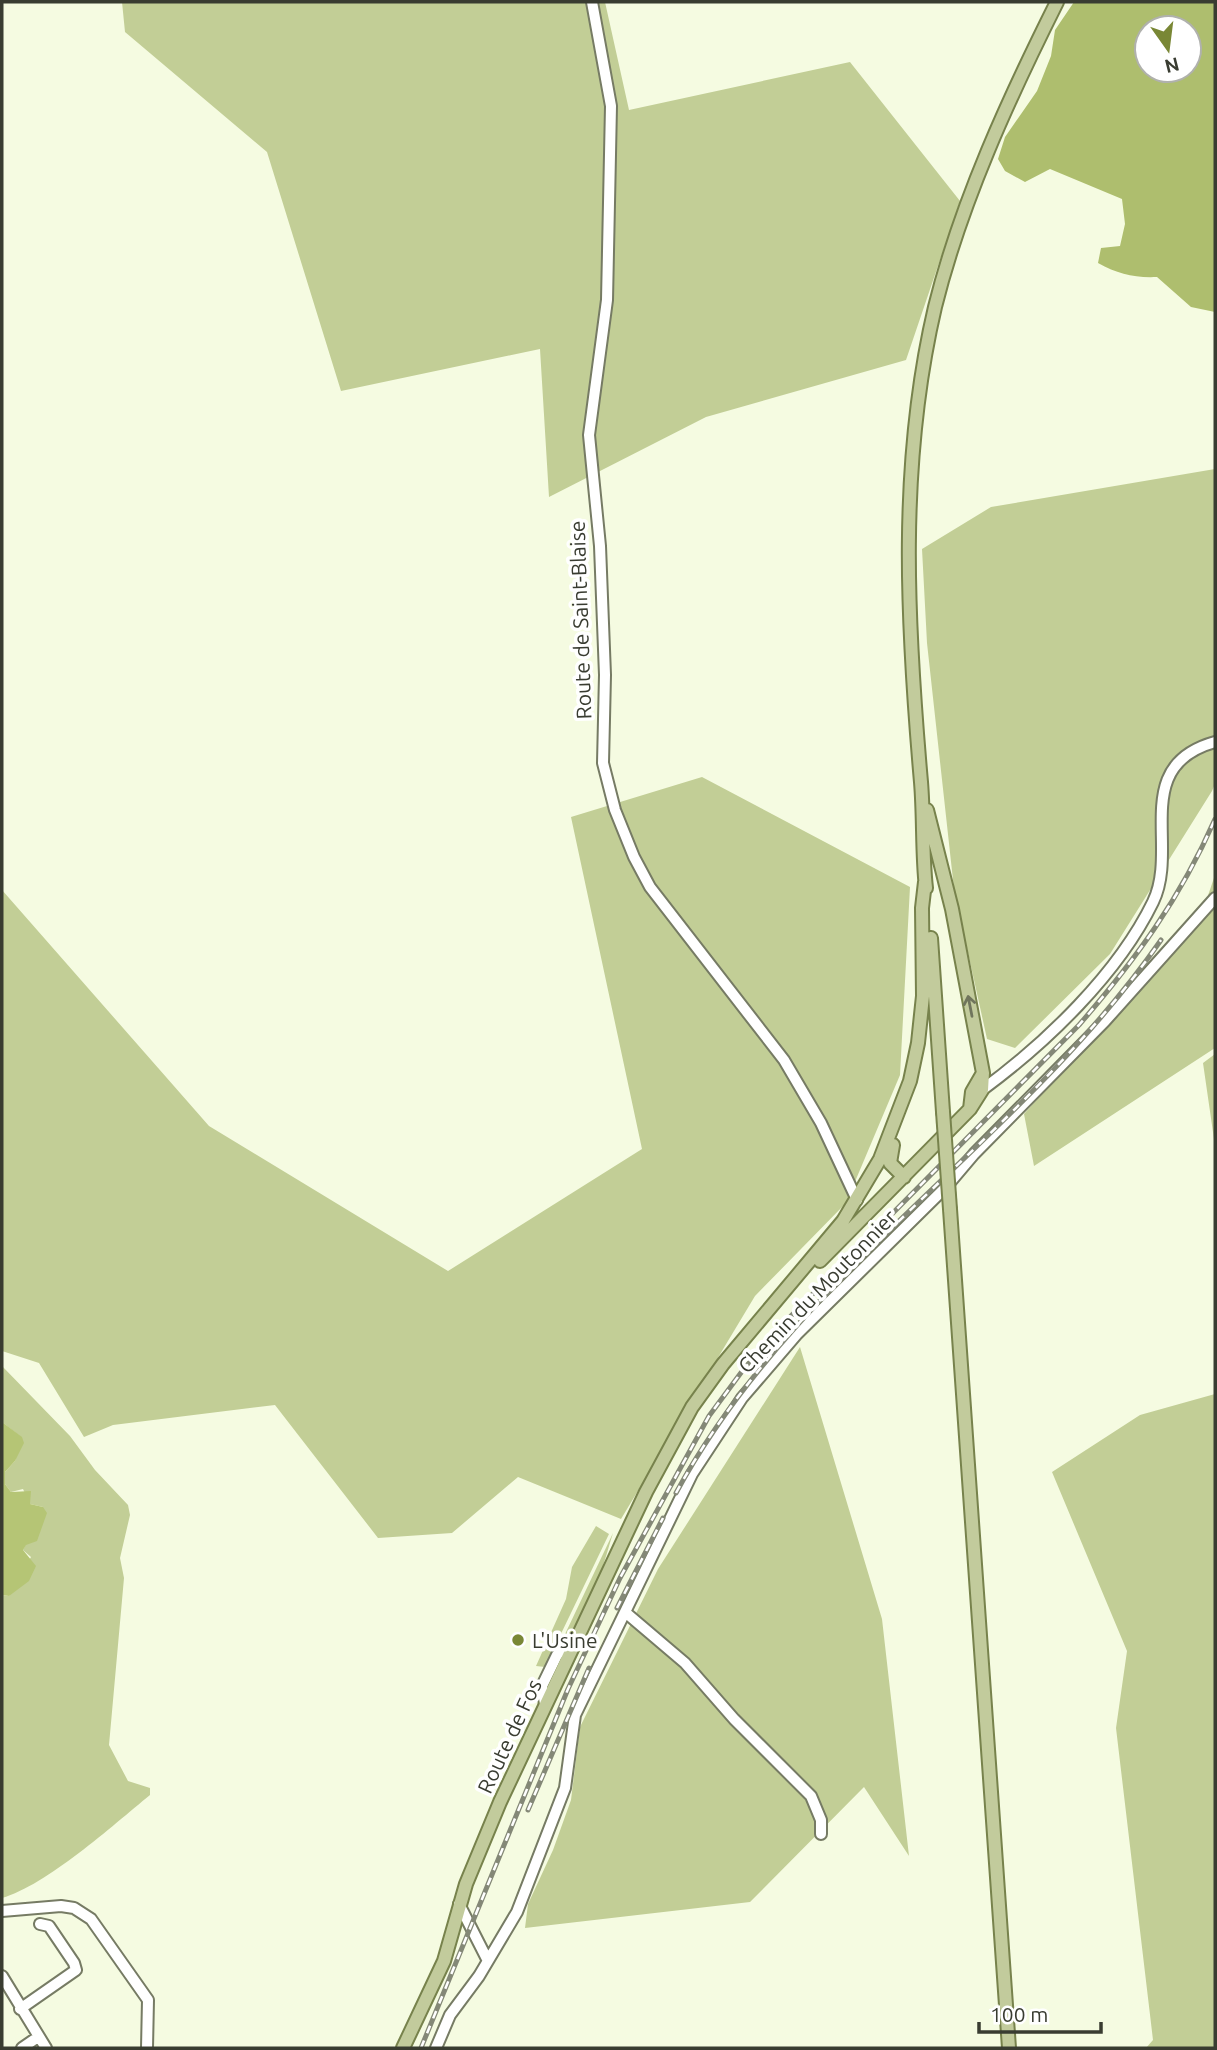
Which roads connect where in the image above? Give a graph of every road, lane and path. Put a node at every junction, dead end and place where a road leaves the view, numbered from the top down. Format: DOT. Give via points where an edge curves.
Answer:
graph roads {
  1 [pos="592,2"];
  2 [pos="1057,2"];
  3 [pos="1215,742"];
  4 [pos="922,794"];
  5 [pos="925,882"];
  6 [pos="1215,898"];
  7 [pos="1007,1072"];
  8 [pos="983,1073"];
  9 [pos="909,1081"];
  10 [pos="982,1090"];
  11 [pos="970,1109"];
  12 [pos="843,1171"];
  13 [pos="904,1177"];
  14 [pos="869,1182"];
  15 [pos="857,1199"];
  16 [pos="878,1204"];
  17 [pos="768,1313"];
  18 [pos="625,1612"];
  19 [pos="821,1834"];
  20 [pos="460,1904"];
  21 [pos="2,1911"];
  22 [pos="40,1924"];
  23 [pos="487,1959"];
  24 [pos="2,1976"];
  25 [pos="20,2009"];
  26 [pos="38,2037"];
  27 [pos="22,2048"];
  28 [pos="47,2048"];
  29 [pos="147,2048"];
  30 [pos="402,2048"];
  31 [pos="436,2048"];
  32 [pos="1009,2048"];
  1 -- 12 [label="street, Route de Saint-Blaise" via="611,106 607,300 589,435 606,675 603,763 615,810 650,887 784,1060"];
  2 -- 4 [label="main road" via="1000,125 953,249 921,378 907,560"];
  3 -- 7 [label="street" via="1198,747 1177,765 1165,785 1154,900 1090,991"];
  4 -- 5 [label="main road"];
  8 -- 4 [label="main road, one-way" via="952,909"];
  5 -- 9 [label="main road" via="923,996"];
  5 -- 32 [label="main road, bridge"];
  6 -- 18 [label="street, Chemin du Moutonnier" via="1105,1021 797,1334 741,1398 692,1474"];
  7 -- 8 [label="street"];
  7 -- 10 [label="street"];
  8 -- 10 [label="main road"];
  8 -- 11 [label="main road" via="972,1092"];
  9 -- 13 [label="main road" via="908,1102 889,1156 892,1168"];
  9 -- 14 [label="main road"];
  10 -- 11 [label="main road"];
  11 -- 13 [label="main road"];
  12 -- 14 [label="street"];
  12 -- 15 [label="street, Route de Saint-Blaise"];
  13 -- 14 [label="main road" via="881,1184"];
  13 -- 16 [label="main road"];
  14 -- 15 [label="main road"];
  14 -- 16 [label="main road"];
  15 -- 16 [label="main road"];
  15 -- 17 [label="main road"];
  16 -- 17 [label="main road"];
  17 -- 20 [label="main road, Route de Fos" via="692,1406 626,1530 500,1802"];
  18 -- 19 [label="street" via="685,1663 811,1796 821,1820"];
  18 -- 23 [label="street, Chemin du Moutonnier" via="575,1715 565,1788 556,1816 505,1936"];
  20 -- 23 [label="street"];
  20 -- 30 [label="main road, Route de Fos" via="444,1961"];
  21 -- 29 [label="street" via="61,1906 91,1919 148,2000"];
  22 -- 25 [label="street" via="49,1926 76,1970"];
  23 -- 31 [label="street, Chemin du Moutonnier" via="450,2015"];
  24 -- 25 [label="street"];
  25 -- 26 [label="street"];
  26 -- 27 [label="street"];
  26 -- 28 [label="street"];
}
